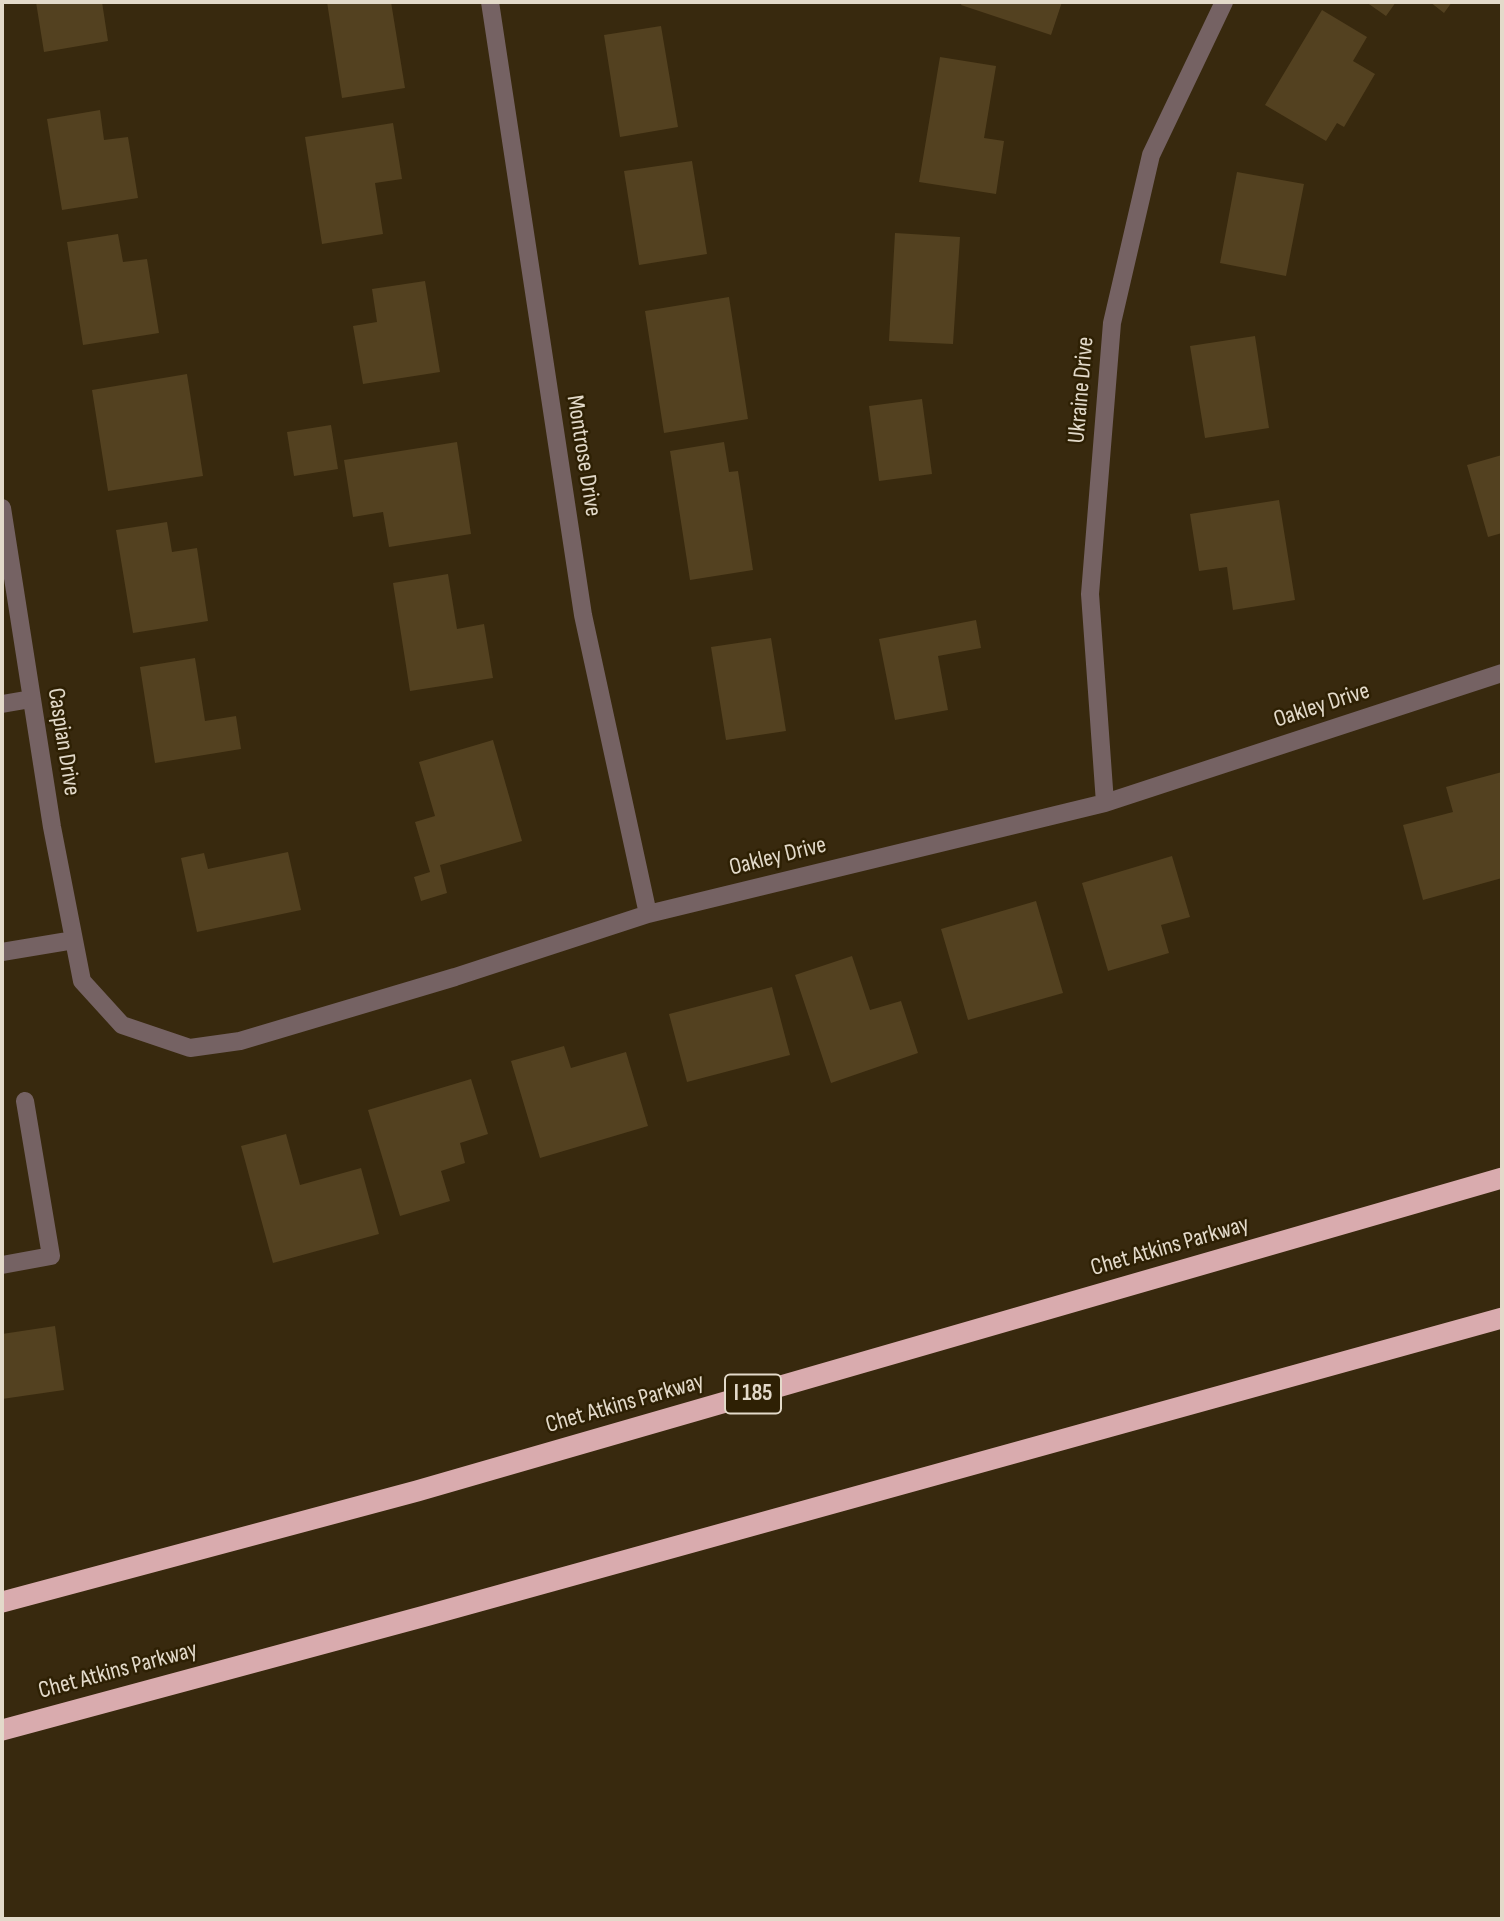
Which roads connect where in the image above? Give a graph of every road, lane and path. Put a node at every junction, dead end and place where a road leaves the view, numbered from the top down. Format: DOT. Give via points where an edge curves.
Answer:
graph roads {
  1 [pos="490,2"];
  2 [pos="1224,2"];
  3 [pos="2,509"];
  4 [pos="1502,673"];
  5 [pos="32,699"];
  6 [pos="2,704"];
  7 [pos="1105,803"];
  8 [pos="648,914"];
  9 [pos="74,940"];
  10 [pos="2,952"];
  11 [pos="82,981"];
  12 [pos="25,1101"];
  13 [pos="1502,1178"];
  14 [pos="2,1265"];
  15 [pos="1502,1318"];
  16 [pos="2,1602"];
  17 [pos="2,1730"];
  1 -- 8 [label="street, Montrose Drive" via="583,615"];
  2 -- 7 [label="street, Ukraine Drive" via="1151,155 1112,323 1090,594"];
  3 -- 5 [label="street, Caspian Drive"];
  4 -- 7 [label="street, Oakley Drive"];
  5 -- 6 [label="street"];
  5 -- 9 [label="street, Caspian Drive"];
  7 -- 8 [label="street, Oakley Drive"];
  8 -- 11 [label="street, Oakley Drive" via="253,1037 190,1048 122,1025"];
  9 -- 10 [label="street"];
  9 -- 11 [label="street, Caspian Drive"];
  12 -- 14 [label="street" via="51,1256"];
  13 -- 16 [label="highway, Chet Atkins Parkway / I 185" via="417,1491"];
  15 -- 17 [label="highway, Chet Atkins Parkway"];
}
